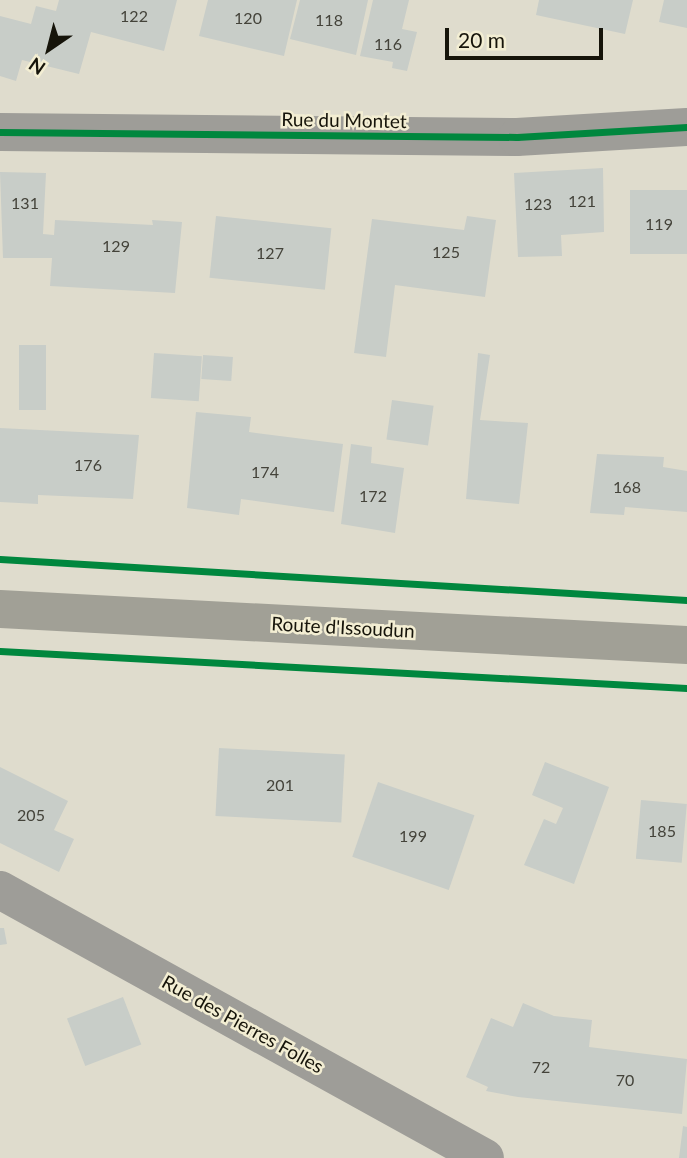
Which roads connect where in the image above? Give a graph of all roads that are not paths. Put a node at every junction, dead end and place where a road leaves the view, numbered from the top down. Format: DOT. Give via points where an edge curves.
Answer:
graph roads {
  1 [pos="687,127"];
  2 [pos="0,132"];
  3 [pos="0,609"];
  4 [pos="687,645"];
  5 [pos="0,890"];
  6 [pos="485,1158"];
  1 -- 2 [label="street, Rue du Montet" via="517,137"];
  3 -- 4 [label="main road, Route d'Issoudun"];
  5 -- 6 [label="street, Rue des Pierres Folles"];
}
